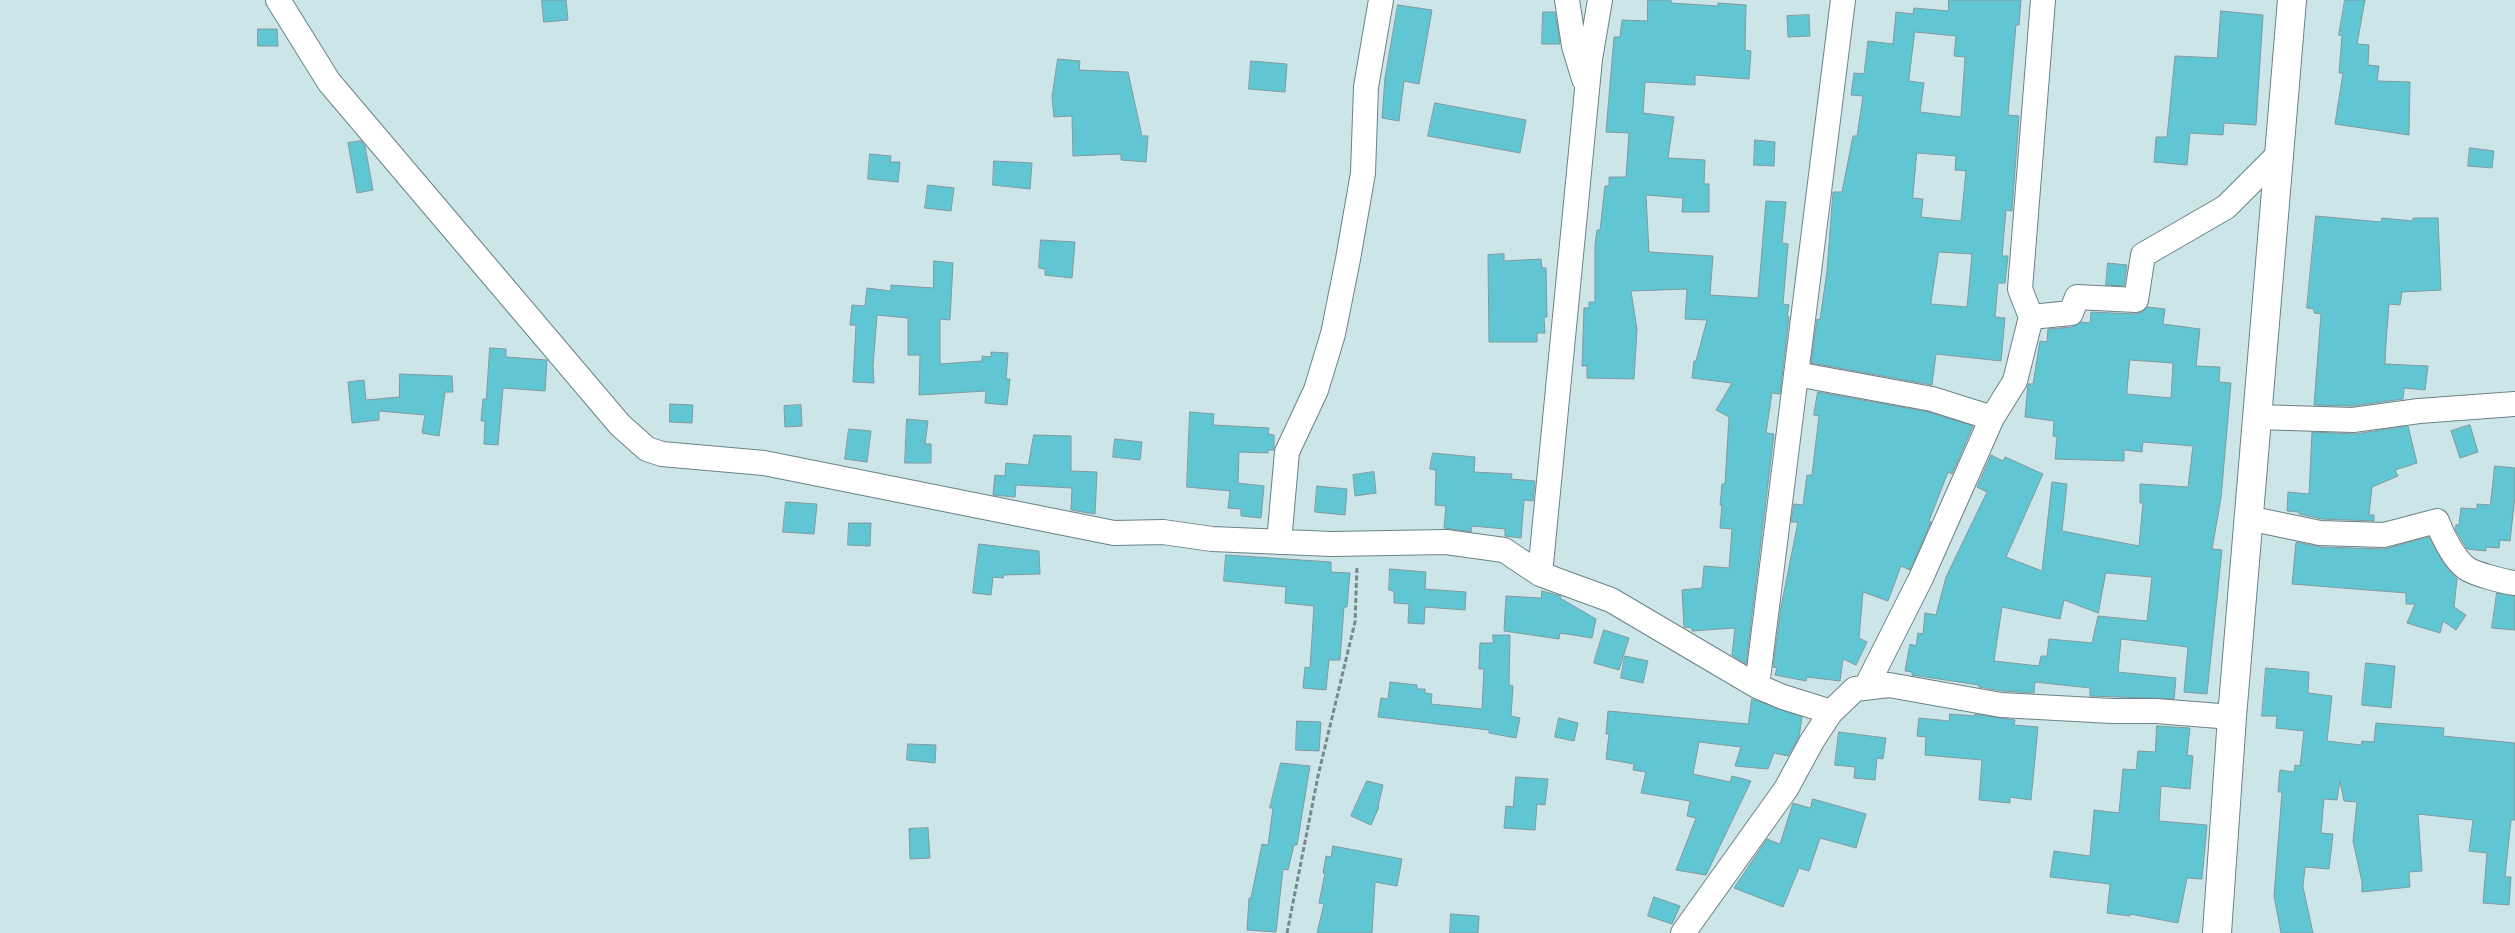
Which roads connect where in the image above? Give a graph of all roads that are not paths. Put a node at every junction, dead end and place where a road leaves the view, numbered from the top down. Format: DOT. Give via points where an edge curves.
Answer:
graph roads {
  1 [pos="278,0"];
  2 [pos="1380,0"];
  3 [pos="1567,0"];
  4 [pos="1600,0"];
  5 [pos="1843,0"];
  6 [pos="2042,0"];
  7 [pos="2292,0"];
  8 [pos="1587,87"];
  9 [pos="2279,154"];
  10 [pos="2032,317"];
  11 [pos="1796,374"];
  12 [pos="2515,404"];
  13 [pos="2257,417"];
  14 [pos="1992,418"];
  15 [pos="2248,518"];
  16 [pos="1279,542"];
  17 [pos="1540,574"];
  18 [pos="2515,582"];
  19 [pos="1757,686"];
  20 [pos="1866,688"];
  21 [pos="1832,712"];
  22 [pos="2232,717"];
  23 [pos="1690,931"];
  24 [pos="2216,933"];
  1 -- 16 [label="street" via="336,89 620,425 647,449 674,456 764,463 1114,533 1163,532 1212,539"];
  2 -- 16 [label="street" via="1366,87 1363,174 1348,259 1333,334 1316,390 1287,452"];
  3 -- 8 [label="street" via="1574,46"];
  4 -- 8 [label="street"];
  5 -- 11 [label="street"];
  6 -- 10 [label="street" via="2020,290"];
  7 -- 9 [label="main road"];
  8 -- 17 [label="street"];
  9 -- 10 [label="street" via="2226,207 2143,255 2136,300 2077,296 2071,313"];
  9 -- 13 [label="main road"];
  10 -- 14 [label="street" via="2015,381"];
  11 -- 14 [label="street" via="1932,399"];
  11 -- 19 [label="street"];
  12 -- 13 [label="street" via="2353,420"];
  13 -- 15 [label="main road"];
  14 -- 20 [label="street" via="1921,578"];
  15 -- 18 [label="street" via="2320,533 2384,535 2436,521 2443,538 2466,568"];
  15 -- 22 [label="main road"];
  16 -- 17 [label="street" via="1446,542 1504,550"];
  17 -- 19 [label="street" via="1611,600"];
  19 -- 21 [label="street"];
  20 -- 21 [label="street" via="1855,689"];
  20 -- 22 [label="street" via="1889,685 2001,705"];
  21 -- 23 [label="street" via="1812,740 1786,789"];
  22 -- 24 [label="main road"];
}
